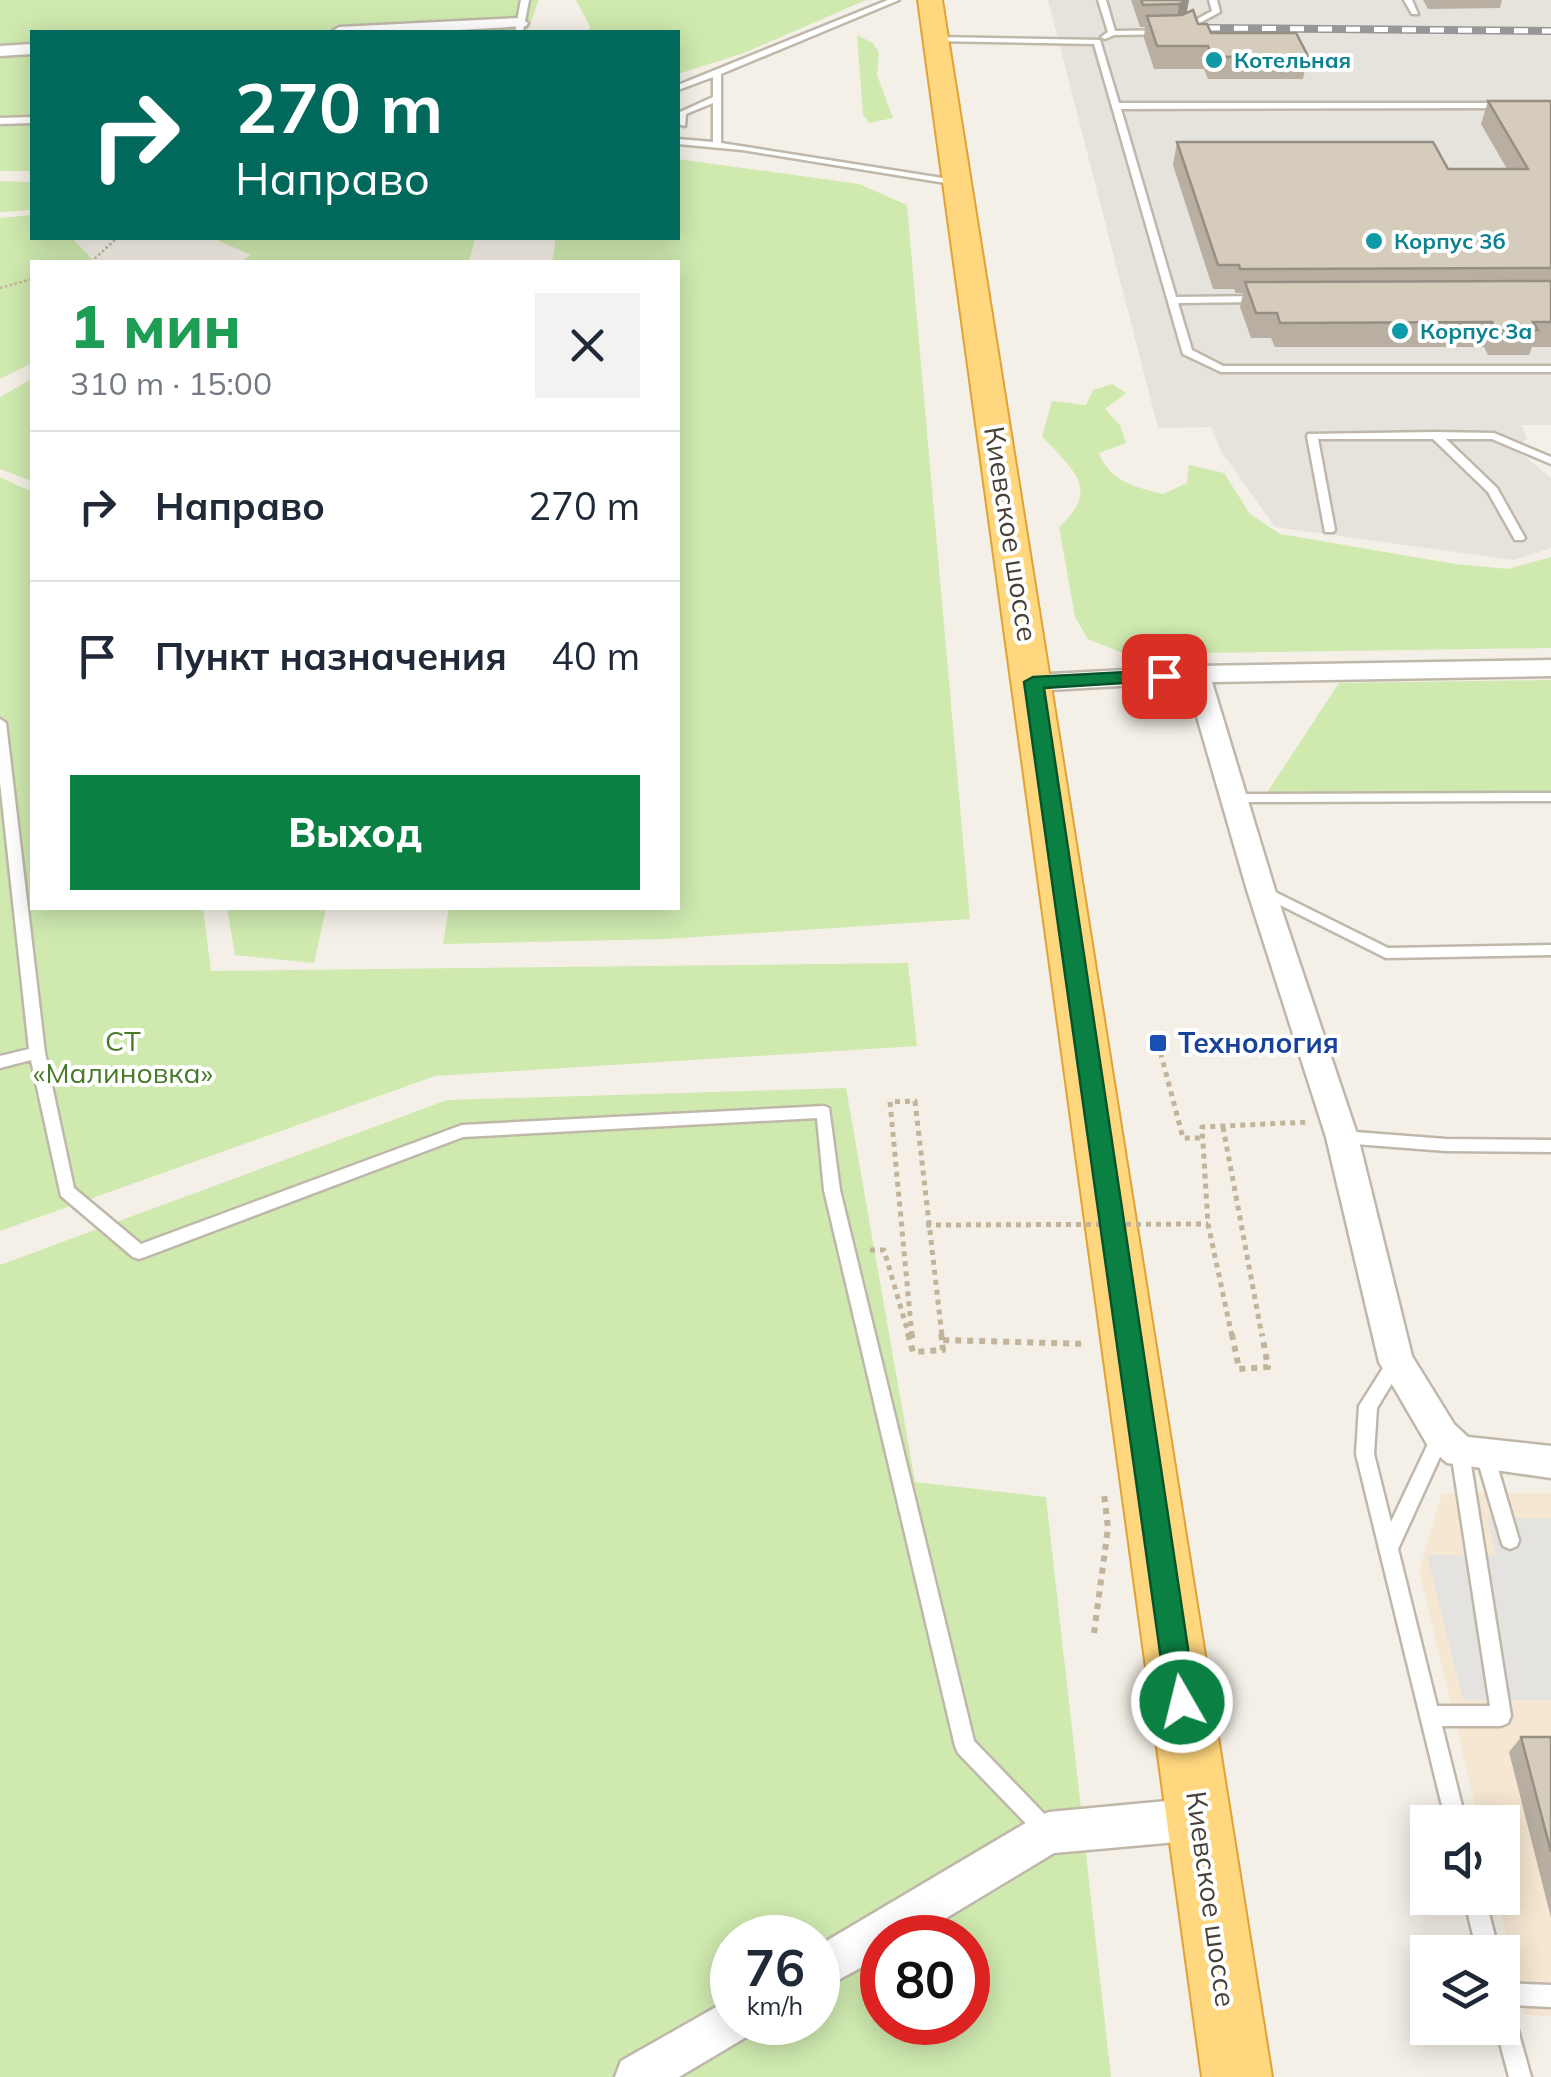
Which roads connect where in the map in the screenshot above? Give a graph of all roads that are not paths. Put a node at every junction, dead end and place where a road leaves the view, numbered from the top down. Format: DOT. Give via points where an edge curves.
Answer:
graph roads {
  1 [pos="525,0"];
  2 [pos="895,0"];
  3 [pos="930,0"];
  4 [pos="1102,0"];
  5 [pos="1213,0"];
  6 [pos="1408,0"];
  7 [pos="1415,12"];
  8 [pos="520,28"];
  9 [pos="429,30"];
  10 [pos="1112,33"];
  11 [pos="936,40"];
  12 [pos="1097,42"];
  13 [pos="30,49"];
  14 [pos="0,51"];
  15 [pos="717,73"];
  16 [pos="680,87"];
  17 [pos="716,99"];
  18 [pos="1512,105"];
  19 [pos="1116,106"];
  20 [pos="30,120"];
  21 [pos="0,122"];
  22 [pos="681,136"];
  23 [pos="718,145"];
  24 [pos="956,182"];
  25 [pos="1271,299"];
  26 [pos="1172,300"];
  27 [pos="1551,369"];
  28 [pos="1435,436"];
  29 [pos="1551,461"];
  30 [pos="1329,530"];
  31 [pos="1519,538"];
  32 [pos="1551,668"];
  33 [pos="1197,674"];
  34 [pos="1033,682"];
  35 [pos="0,723"];
  36 [pos="1551,796"];
  37 [pos="1234,798"];
  38 [pos="1261,890"];
  39 [pos="1551,950"];
  40 [pos="36,1053"];
  41 [pos="0,1062"];
  42 [pos="1339,1129"];
  43 [pos="1551,1146"];
  44 [pos="1396,1362"];
  45 [pos="1462,1447"];
  46 [pos="1551,1462"];
  47 [pos="1510,1540"];
  48 [pos="1388,1547"];
  49 [pos="1432,1716"];
  50 [pos="1452,1805"];
  51 [pos="1199,1819"];
  52 [pos="1049,1832"];
  53 [pos="840,1957"];
  54 [pos="1520,1995"];
  55 [pos="1551,1996"];
  56 [pos="710,2033"];
  57 [pos="1512,2045"];
  58 [pos="637,2077"];
  59 [pos="1237,2077"];
  60 [pos="1520,2077"];
  1 -- 8 [label="lane"];
  2 -- 15 [label="lane"];
  3 -- 11 [label="highway, Киевское шоссе"];
  4 -- 10 [label="lane"];
  5 -- 10 [label="lane" via="1216,12 1179,32"];
  6 -- 7 [label="lane"];
  8 -- 9 [label="street"];
  10 -- 12 [label="lane"];
  11 -- 12 [label="lane"];
  11 -- 24 [label="highway, Киевское шоссе"];
  12 -- 19 [label="lane"];
  13 -- 14 [label="street"];
  15 -- 16 [label="lane"];
  15 -- 17 [label="lane"];
  17 -- 22 [label="lane" via="682,114"];
  17 -- 23 [label="lane"];
  18 -- 19 [label="lane"];
  19 -- 26 [label="lane"];
  20 -- 21 [label="lane"];
  22 -- 23 [label="lane"];
  23 -- 24 [label="lane"];
  24 -- 34 [label="highway, Киевское шоссе"];
  25 -- 26 [label="lane"];
  26 -- 27 [label="lane" via="1186,352 1221,369"];
  28 -- 29 [label="lane" via="1494,436"];
  28 -- 30 [label="lane" via="1312,436"];
  28 -- 31 [label="lane" via="1493,490"];
  32 -- 33 [label="street"];
  33 -- 34 [label="street"];
  33 -- 37 [label="street"];
  34 -- 51 [label="highway, Киевское шоссе"];
  35 -- 40 [label="lane"];
  36 -- 37 [label="lane"];
  37 -- 38 [label="street"];
  38 -- 39 [label="lane" via="1386,952"];
  38 -- 42 [label="street"];
  40 -- 41 [label="lane"];
  40 -- 52 [label="lane" via="67,1192 139,1252 462,1131 824,1112 832,1190 966,1746"];
  42 -- 43 [label="lane" via="1446,1145"];
  42 -- 44 [label="street"];
  44 -- 45 [label="street"];
  44 -- 48 [label="lane" via="1368,1406 1365,1454"];
  45 -- 46 [label="street"];
  45 -- 47 [label="lane"];
  45 -- 48 [label="lane"];
  45 -- 49 [label="lane" via="1501,1716"];
  48 -- 49 [label="lane"];
  49 -- 50 [label="lane"];
  51 -- 52 [label="street"];
  51 -- 59 [label="highway, Киевское шоссе"];
  52 -- 53 [label="street"];
  54 -- 55 [label="lane"];
  56 -- 58 [label="street"];
  57 -- 60 [label="lane"];
}
